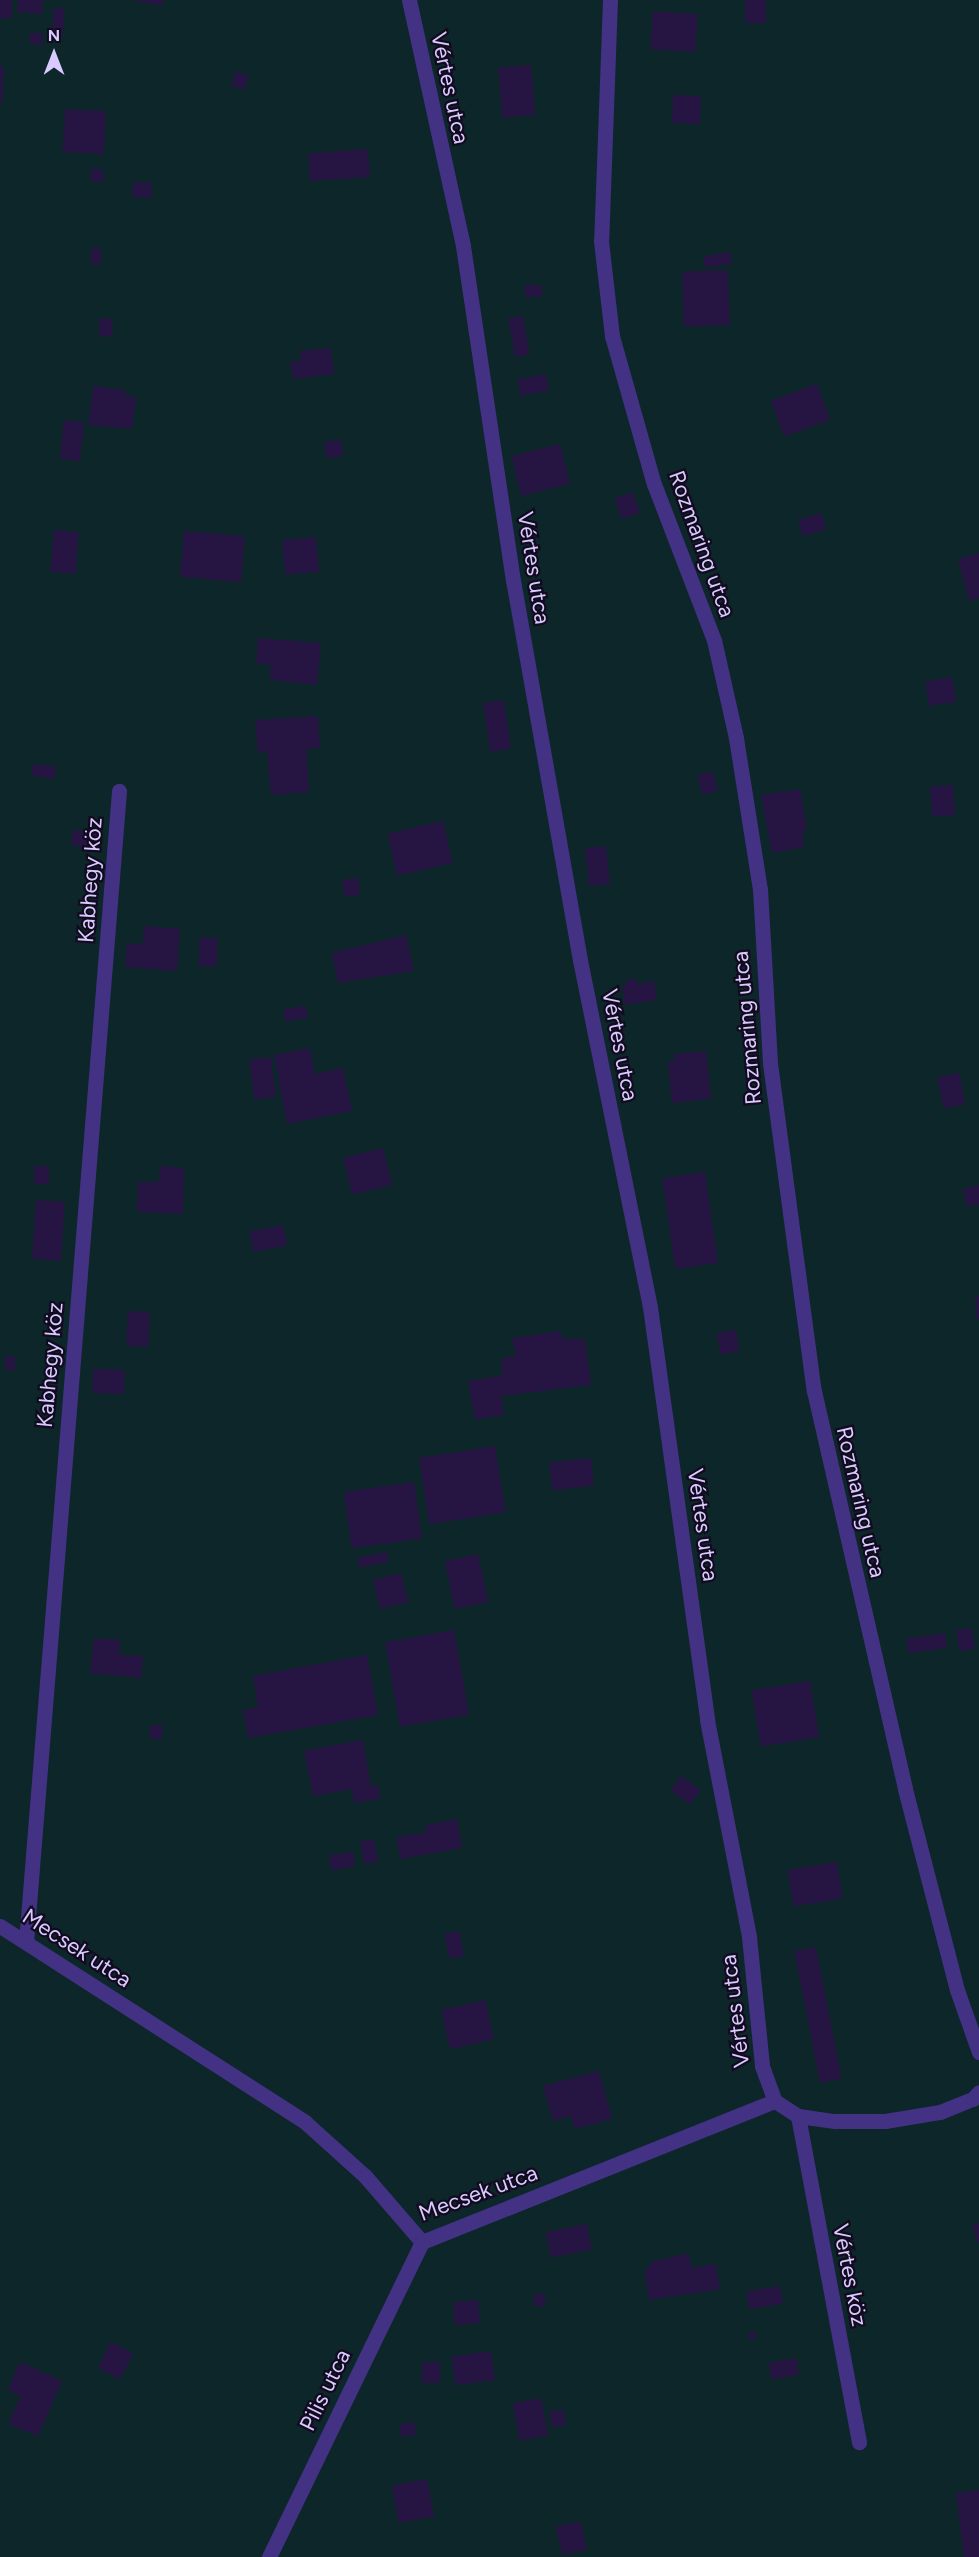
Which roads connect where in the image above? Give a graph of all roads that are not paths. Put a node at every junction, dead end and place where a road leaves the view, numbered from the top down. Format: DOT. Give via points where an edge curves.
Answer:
graph roads {
  1 [pos="409,0"];
  2 [pos="610,0"];
  3 [pos="119,791"];
  4 [pos="0,1926"];
  5 [pos="26,1942"];
  6 [pos="979,2052"];
  7 [pos="979,2092"];
  8 [pos="775,2101"];
  9 [pos="798,2116"];
  10 [pos="422,2242"];
  11 [pos="859,2442"];
  12 [pos="269,2557"];
  1 -- 8 [label="street, Vértes utca" via="463,246 513,580 580,960 650,1307 707,1720 749,1937 762,2066"];
  2 -- 6 [label="street, Rozmaring utca" via="601,241 612,336 654,484 714,640 736,738 760,889 770,1063 814,1390 905,1789 957,1990"];
  3 -- 5 [label="street, Kabhegy köz"];
  4 -- 5 [label="street, Mecsek utca"];
  5 -- 10 [label="street, Mecsek utca" via="305,2122 366,2176"];
  7 -- 9 [label="street" via="973,2099 912,2118 835,2121"];
  8 -- 9 [label="street"];
  8 -- 10 [label="street, Mecsek utca"];
  9 -- 11 [label="street, Vértes köz"];
  10 -- 12 [label="street, Pilis utca"];
}
